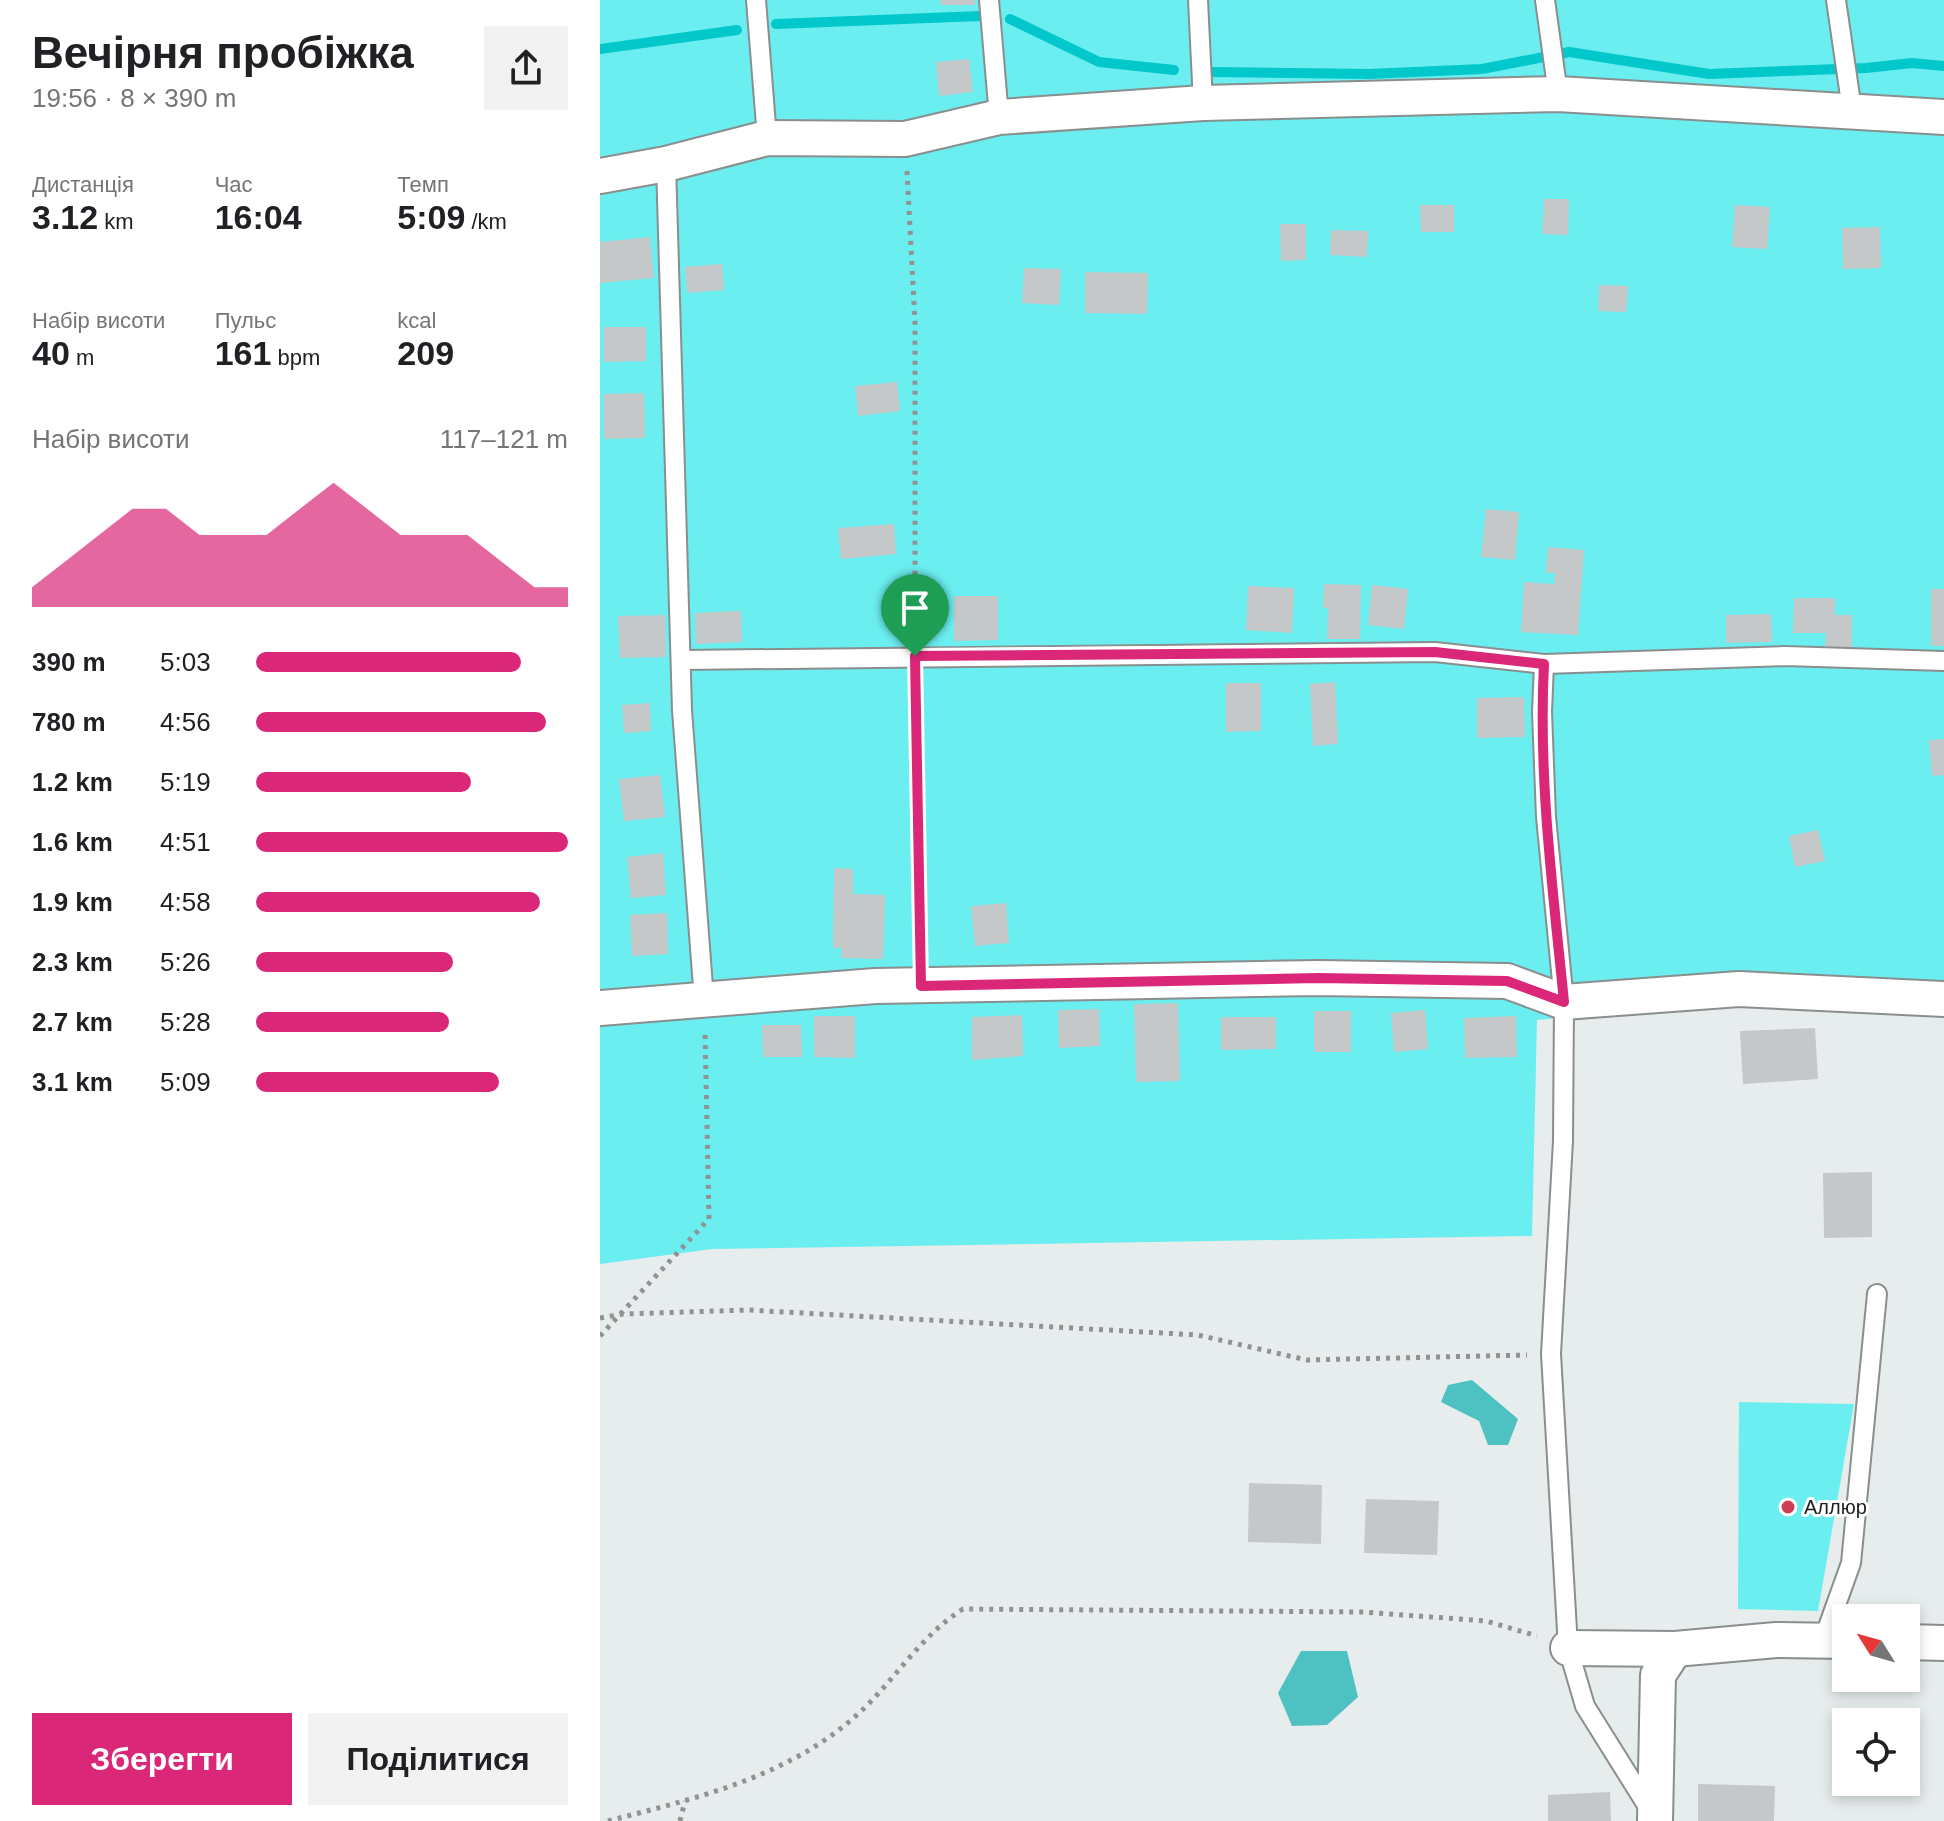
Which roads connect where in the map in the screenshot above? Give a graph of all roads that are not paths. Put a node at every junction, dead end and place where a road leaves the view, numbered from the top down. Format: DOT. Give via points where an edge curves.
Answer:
graph roads {
  1 [pos="756,0"];
  2 [pos="989,0"];
  3 [pos="1198,0"];
  4 [pos="1545,0"];
  5 [pos="1836,0"];
  6 [pos="1556,81"];
  7 [pos="1850,96"];
  8 [pos="1203,103"];
  9 [pos="999,117"];
  10 [pos="1944,117"];
  11 [pos="767,138"];
  12 [pos="666,164"];
  13 [pos="600,176"];
  14 [pos="681,660"];
  15 [pos="1944,661"];
  16 [pos="1544,664"];
  17 [pos="1944,999"];
  18 [pos="704,1000"];
  19 [pos="1564,1002"];
  20 [pos="600,1008"];
  21 [pos="1877,1294"];
  22 [pos="1843,1604"];
  23 [pos="1832,1641"];
  24 [pos="1920,1642"];
  25 [pos="1944,1643"];
  26 [pos="1568,1648"];
  27 [pos="1675,1649"];
  28 [pos="1655,1820"];
  1 -- 11 [label="lane"];
  2 -- 9 [label="lane"];
  3 -- 8 [label="lane"];
  4 -- 6 [label="lane"];
  5 -- 7 [label="lane"];
  6 -- 7 [label="street"];
  6 -- 8 [label="street"];
  7 -- 10 [label="street"];
  8 -- 9 [label="street"];
  9 -- 11 [label="street" via="905,139"];
  11 -- 12 [label="street"];
  12 -- 13 [label="street"];
  12 -- 14 [label="lane"];
  14 -- 16 [label="lane" via="1435,652"];
  14 -- 18 [label="lane"];
  15 -- 16 [label="lane" via="1785,656"];
  16 -- 19 [label="lane" via="1546,817"];
  17 -- 19 [label="street" via="1739,989"];
  18 -- 19 [label="street" via="921,986 1318,978 1507,981"];
  18 -- 20 [label="street"];
  19 -- 26 [label="lane" via="1563,1141 1551,1354"];
  21 -- 22 [label="lane"];
  23 -- 27 [label="street"];
  24 -- 25 [label="street"];
  26 -- 27 [label="street"];
  26 -- 28 [label="lane" via="1585,1706"];
  27 -- 28 [label="street" via="1658,1675"];
}
